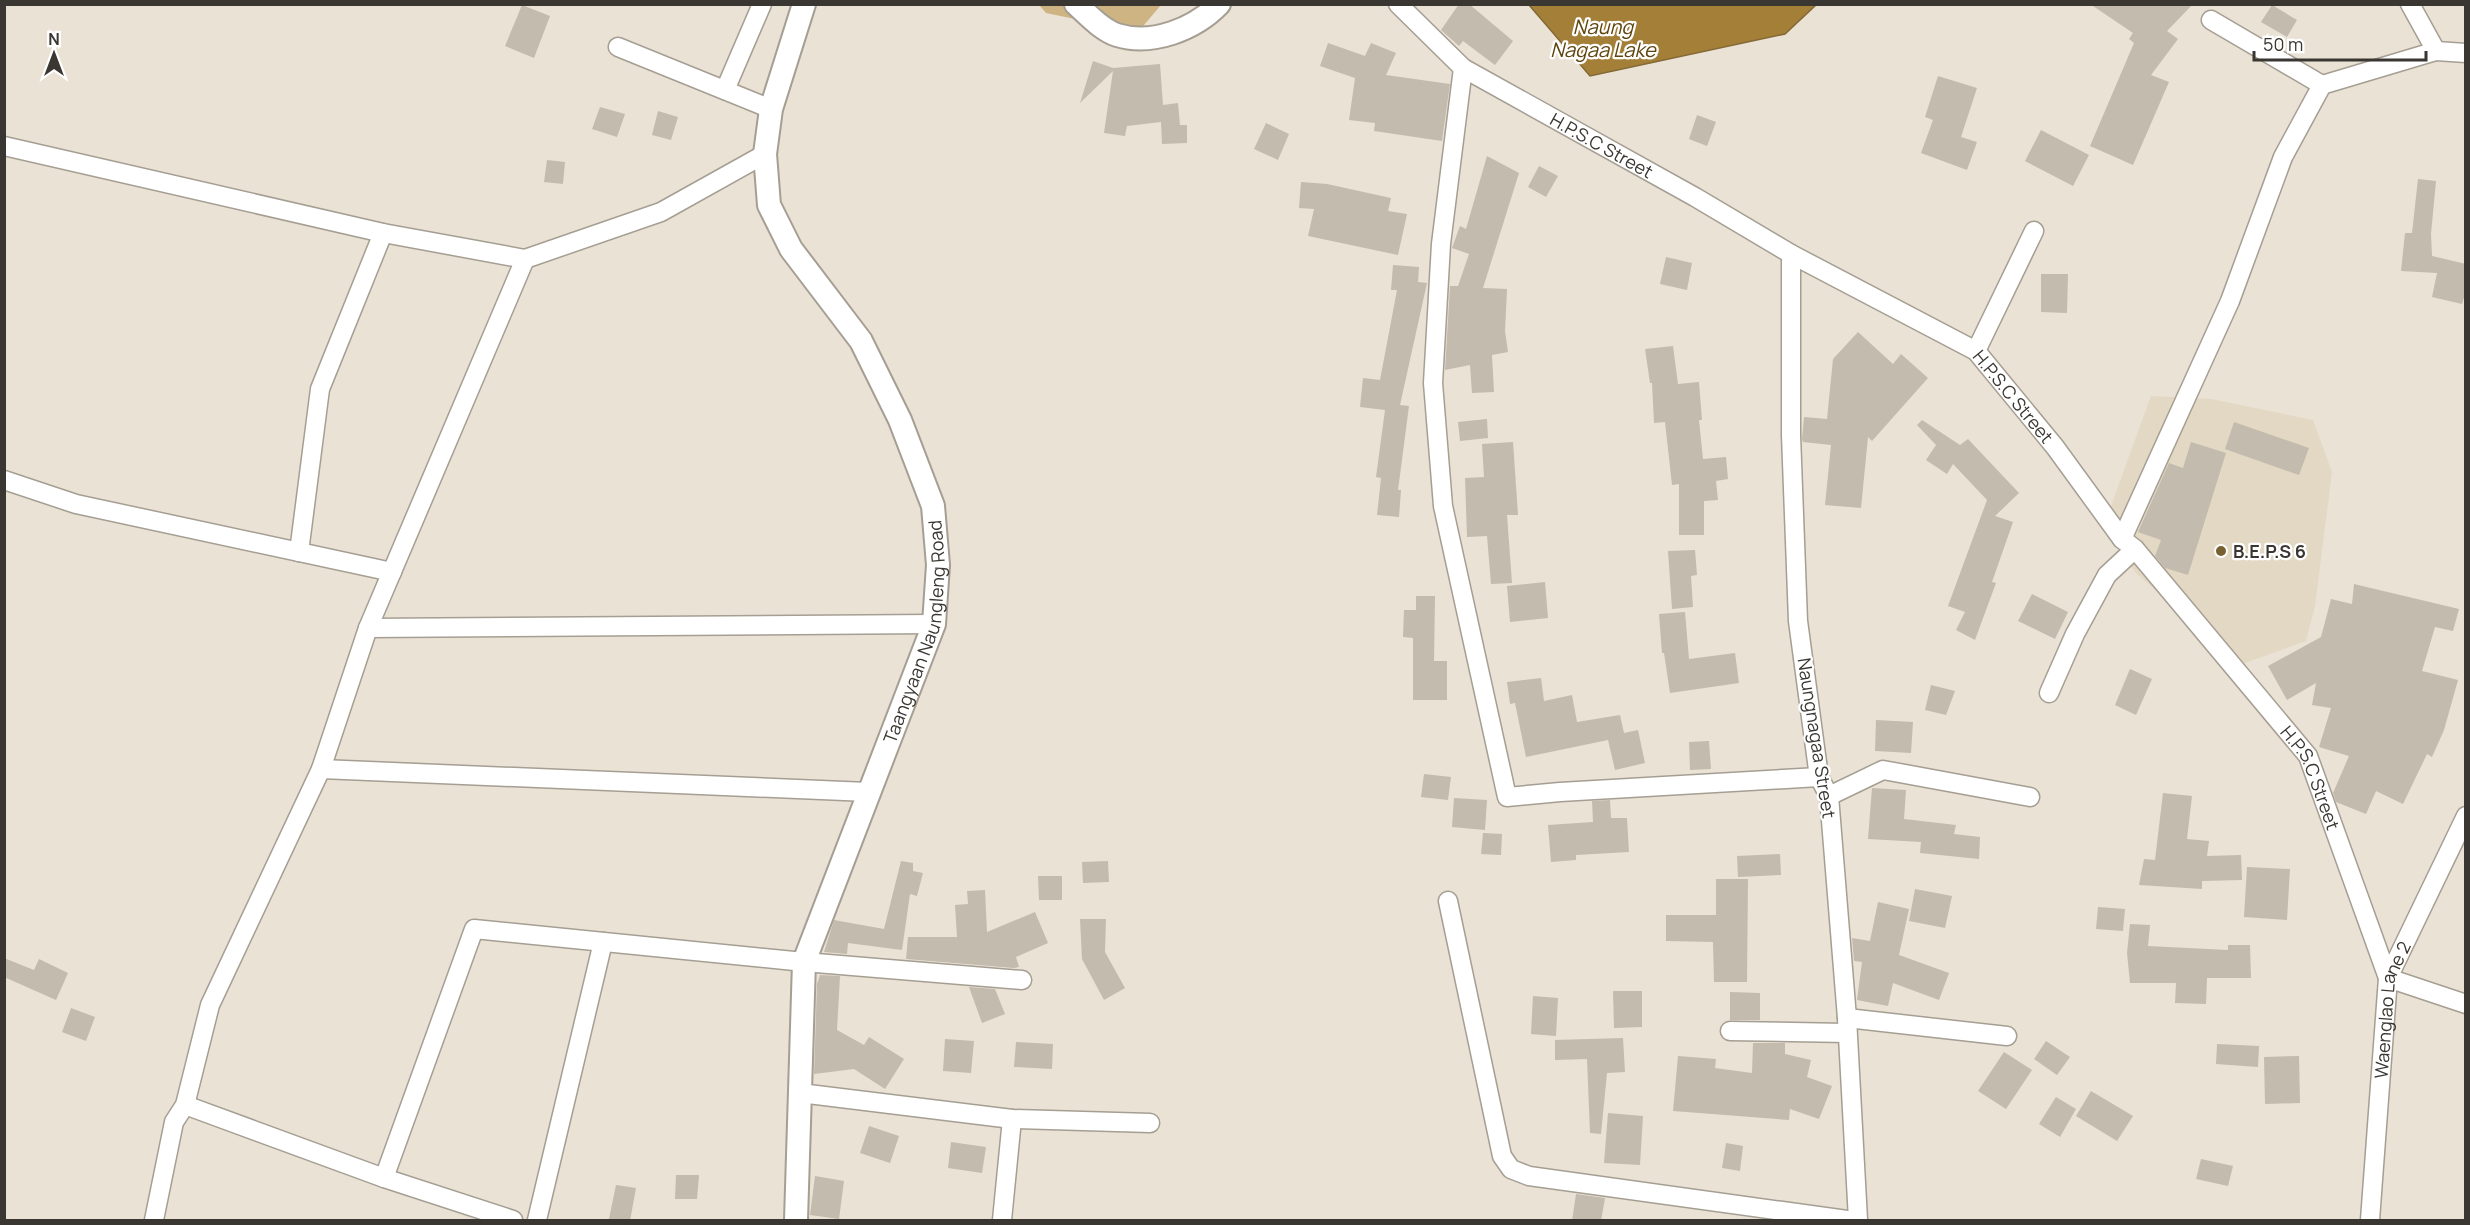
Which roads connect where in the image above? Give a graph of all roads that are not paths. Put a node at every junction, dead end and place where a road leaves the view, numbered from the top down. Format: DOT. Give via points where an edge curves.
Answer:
graph roads {
  1 [pos="762,4"];
  2 [pos="804,4"];
  3 [pos="1076,4"];
  4 [pos="1219,4"];
  5 [pos="1398,4"];
  6 [pos="2410,4"];
  7 [pos="2211,20"];
  8 [pos="618,47"];
  9 [pos="2436,51"];
  10 [pos="2466,53"];
  11 [pos="1463,68"];
  12 [pos="2322,85"];
  13 [pos="725,90"];
  14 [pos="771,109"];
  15 [pos="4,146"];
  16 [pos="765,154"];
  17 [pos="2034,231"];
  18 [pos="383,233"];
  19 [pos="1791,254"];
  20 [pos="525,259"];
  21 [pos="1976,351"];
  22 [pos="4,480"];
  23 [pos="2128,544"];
  24 [pos="299,552"];
  25 [pos="392,572"];
  26 [pos="934,624"];
  27 [pos="368,628"];
  28 [pos="2049,693"];
  29 [pos="321,770"];
  30 [pos="1819,777"];
  31 [pos="867,792"];
  32 [pos="1829,796"];
  33 [pos="2030,797"];
  34 [pos="2466,816"];
  35 [pos="1448,901"];
  36 [pos="603,942"];
  37 [pos="804,962"];
  38 [pos="2388,978"];
  39 [pos="1022,980"];
  40 [pos="2466,1004"];
  41 [pos="1847,1026"];
  42 [pos="1730,1031"];
  43 [pos="2007,1036"];
  44 [pos="800,1093"];
  45 [pos="186,1105"];
  46 [pos="1012,1119"];
  47 [pos="1150,1123"];
  48 [pos="384,1178"];
  49 [pos="154,1221"];
  50 [pos="513,1221"];
  51 [pos="537,1221"];
  52 [pos="796,1221"];
  53 [pos="1002,1221"];
  54 [pos="1847,1221"];
  55 [pos="1858,1221"];
  56 [pos="2370,1221"];
  1 -- 13 [label="street"];
  2 -- 14 [label="street, Taangyaan Naungleng Road"];
  3 -- 4 [label="street" via="1117,35 1145,37 1177,33 1208,16"];
  5 -- 11 [label="street, H.P.S.C Street"];
  6 -- 9 [label="street"];
  7 -- 12 [label="street"];
  8 -- 13 [label="street"];
  9 -- 10 [label="street"];
  9 -- 12 [label="street"];
  11 -- 19 [label="street, H.P.S.C Street"];
  11 -- 30 [label="street" via="1441,244 1432,383 1443,506 1507,797"];
  12 -- 23 [label="street" via="2283,157 2230,301"];
  13 -- 14 [label="street"];
  14 -- 16 [label="street, Taangyaan Naungleng Road"];
  15 -- 18 [label="street"];
  16 -- 20 [label="street" via="661,212"];
  16 -- 26 [label="street, Taangyaan Naungleng Road" via="769,205 791,249 861,341 900,420 933,506 938,565"];
  17 -- 21 [label="street"];
  18 -- 20 [label="street"];
  18 -- 24 [label="street" via="320,389"];
  19 -- 21 [label="street, H.P.S.C Street"];
  19 -- 30 [label="street, Naungnagaa Street" via="1791,435 1798,621"];
  20 -- 25 [label="street"];
  21 -- 23 [label="street, H.P.S.C Street"];
  22 -- 24 [label="street" via="76,504"];
  23 -- 28 [label="street" via="2075,633"];
  23 -- 38 [label="street, H.P.S.C Street" via="2308,756"];
  24 -- 25 [label="street"];
  25 -- 27 [label="street"];
  26 -- 27 [label="street"];
  26 -- 31 [label="street, Taangyaan Naungleng Road"];
  27 -- 29 [label="street"];
  29 -- 31 [label="street"];
  29 -- 45 [label="street" via="210,1005"];
  30 -- 32 [label="street, Naungnagaa Street"];
  31 -- 37 [label="street, Taangyaan Naungleng Road"];
  32 -- 33 [label="street" via="1883,770"];
  32 -- 41 [label="street, Naungnagaa Street"];
  34 -- 38 [label="street, Waenglao Lane 2"];
  35 -- 54 [label="street" via="1502,1156 1511,1169 1529,1176"];
  36 -- 37 [label="street"];
  36 -- 48 [label="street" via="474,929"];
  36 -- 51 [label="street"];
  37 -- 39 [label="street"];
  37 -- 44 [label="street, Taangyaan Naungleng Road"];
  38 -- 40 [label="street"];
  38 -- 56 [label="street, Waenglao Lane 2"];
  41 -- 42 [label="street"];
  41 -- 43 [label="street"];
  41 -- 55 [label="street, Naungnagaa Street"];
  44 -- 46 [label="street"];
  44 -- 52 [label="street, Taangyaan Naungleng Road"];
  45 -- 48 [label="street"];
  45 -- 49 [label="street" via="174,1122"];
  46 -- 47 [label="street"];
  46 -- 53 [label="street"];
  48 -- 50 [label="street"];
}
